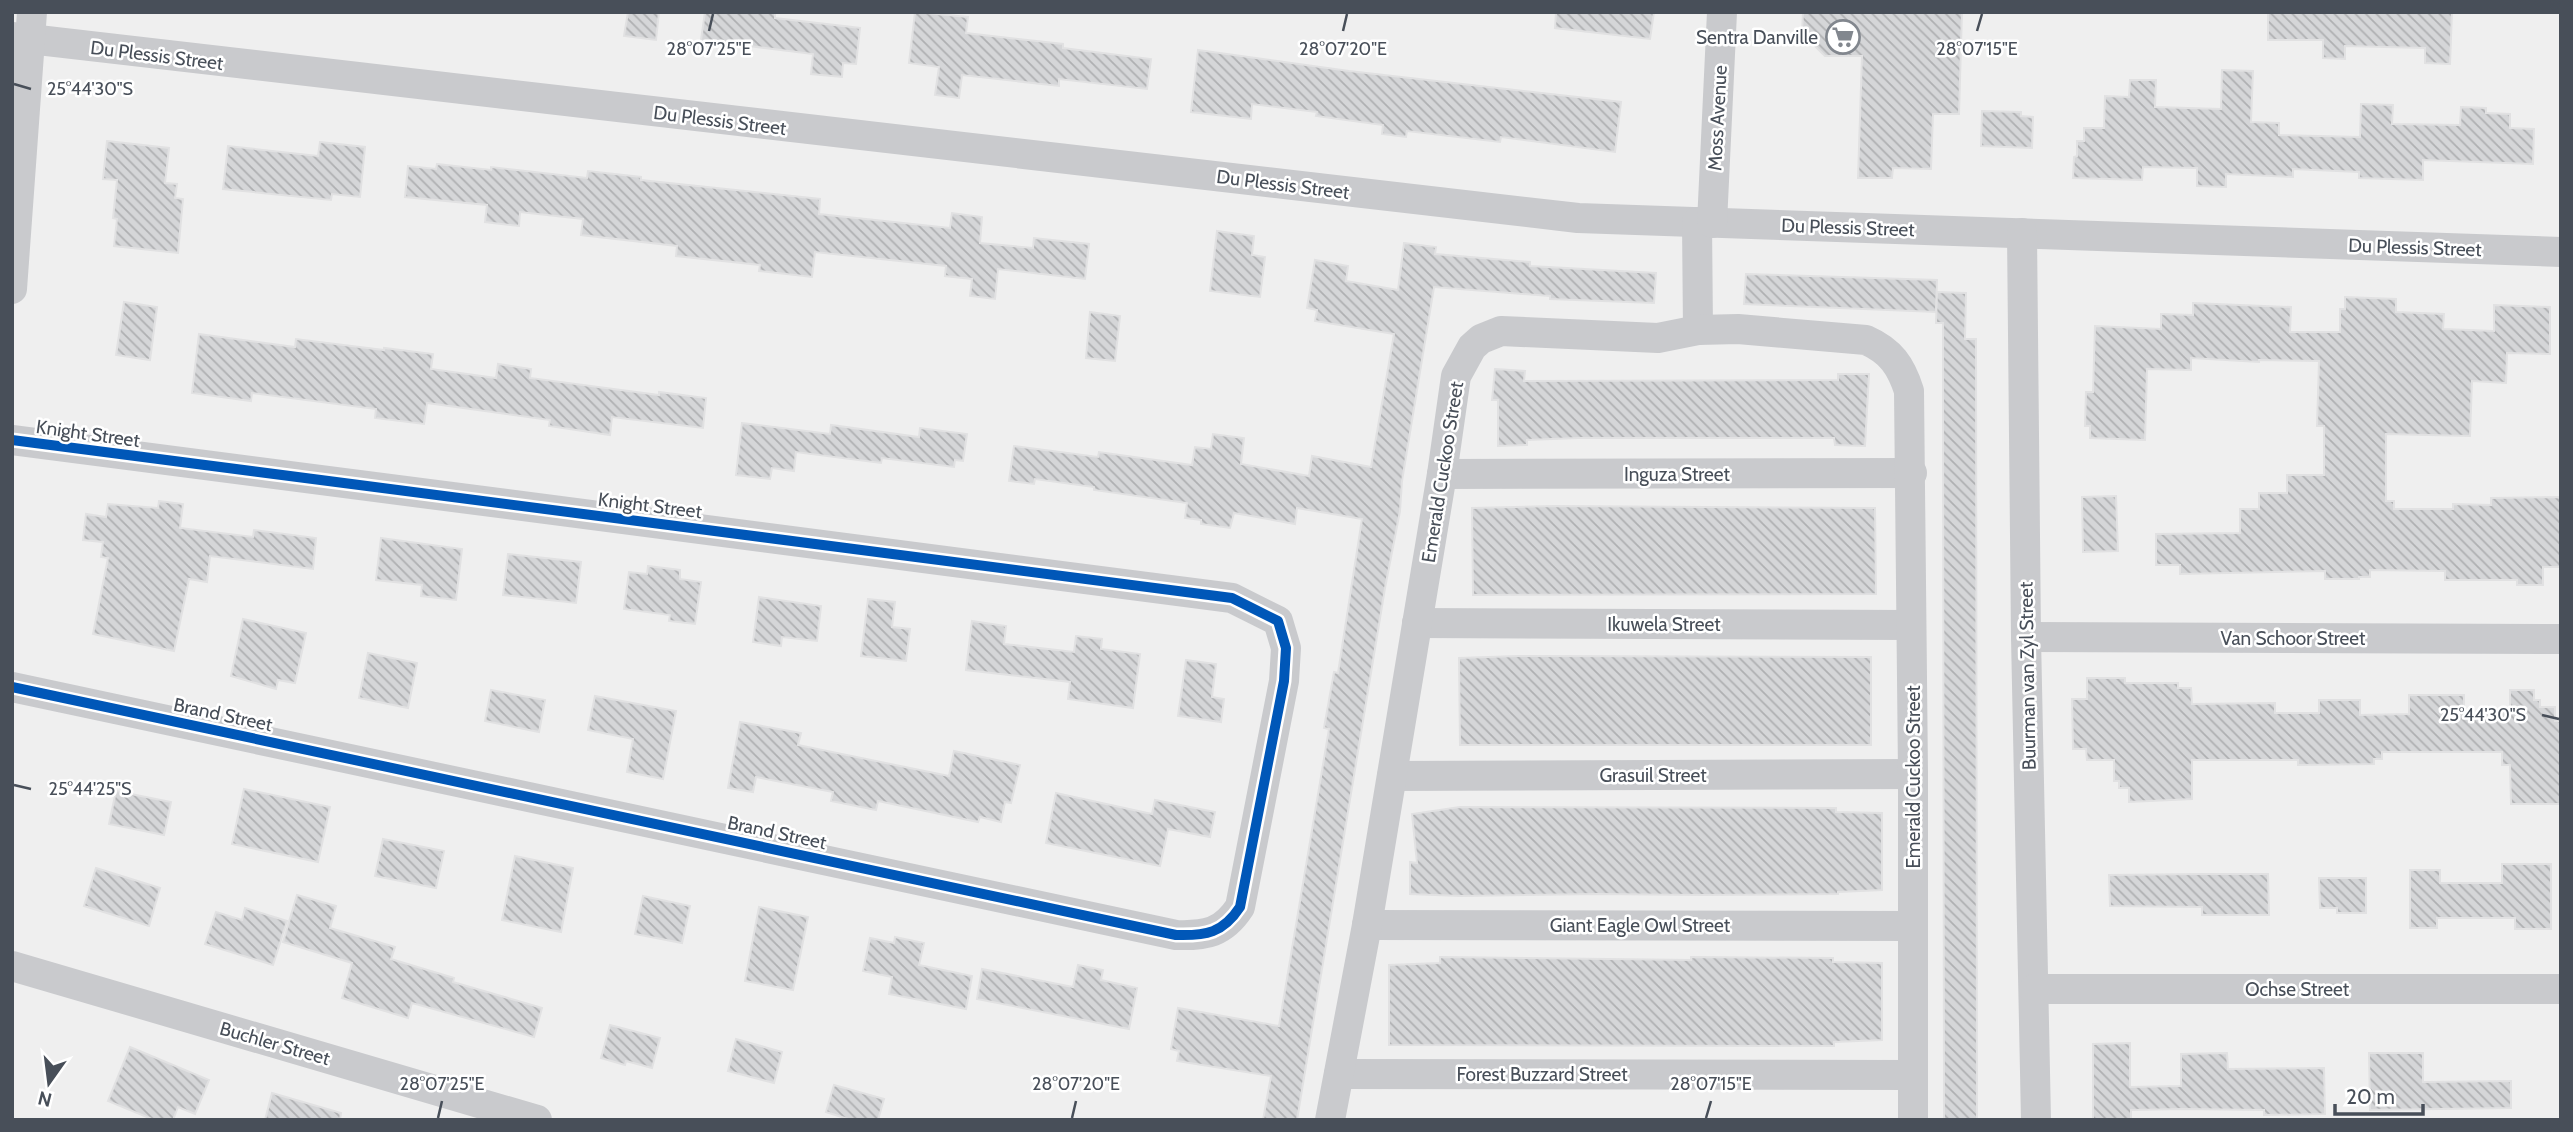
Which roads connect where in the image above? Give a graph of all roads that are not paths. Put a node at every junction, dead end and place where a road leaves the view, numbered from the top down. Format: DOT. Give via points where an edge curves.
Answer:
graph roads {
  1 [pos="1722,12"];
  2 [pos="25,30"];
  3 [pos="1705,222"];
  4 [pos="2022,233"];
  5 [pos="2561,252"];
  6 [pos="12,289"];
  7 [pos="1699,330"];
  8 [pos="12,440"];
  9 [pos="1912,473"];
  10 [pos="1442,474"];
  11 [pos="1278,621"];
  12 [pos="1418,623"];
  13 [pos="1910,625"];
  14 [pos="2026,637"];
  15 [pos="2561,639"];
  16 [pos="12,687"];
  17 [pos="1913,774"];
  18 [pos="1392,776"];
  19 [pos="1367,925"];
  20 [pos="1913,926"];
  21 [pos="12,966"];
  22 [pos="2034,989"];
  23 [pos="2561,989"];
  24 [pos="1339,1074"];
  25 [pos="1913,1075"];
  26 [pos="537,1120"];
  27 [pos="1330,1120"];
  28 [pos="1913,1120"];
  29 [pos="2036,1120"];
  1 -- 3 [label="street, Moss Avenue"];
  2 -- 3 [label="street, Du Plessis Street" via="1578,218"];
  2 -- 6 [label="street"];
  3 -- 4 [label="street, Du Plessis Street"];
  3 -- 7 [label="street, Moss Avenue"];
  4 -- 5 [label="street, Du Plessis Street"];
  4 -- 14 [label="street, Buurman van Zyl Street"];
  7 -- 9 [label="street, Emerald Cuckoo Street" via="1855,338 1881,346 1894,357 1909,391"];
  7 -- 10 [label="street, Emerald Cuckoo Street" via="1658,338 1501,331 1481,339 1456,376"];
  8 -- 11 [label="street, Knight Street" via="1233,598"];
  9 -- 10 [label="street, Inguza Street"];
  9 -- 13 [label="street, Emerald Cuckoo Street"];
  10 -- 12 [label="street, Emerald Cuckoo Street"];
  11 -- 16 [label="street, Brand Street" via="1286,648 1284,681 1240,907 1214,932 1197,936"];
  12 -- 13 [label="street, Ikuwela Street"];
  12 -- 18 [label="street, Emerald Cuckoo Street"];
  13 -- 17 [label="street, Emerald Cuckoo Street"];
  14 -- 15 [label="street, Van Schoor Street"];
  14 -- 22 [label="street, Buurman van Zyl Street"];
  17 -- 18 [label="street, Grasuil Street"];
  17 -- 20 [label="street, Emerald Cuckoo Street"];
  18 -- 19 [label="street, Emerald Cuckoo Street"];
  19 -- 20 [label="street, Giant Eagle Owl Street"];
  19 -- 24 [label="street, Emerald Cuckoo Street"];
  20 -- 25 [label="street, Emerald Cuckoo Street"];
  21 -- 26 [label="street, Buchler Street"];
  22 -- 23 [label="street, Ochse Street"];
  22 -- 29 [label="street, Buurman van Zyl Street"];
  24 -- 25 [label="street, Forest Buzzard Street"];
  24 -- 27 [label="street, Emerald Cuckoo Street"];
  25 -- 28 [label="street, Emerald Cuckoo Street"];
}
